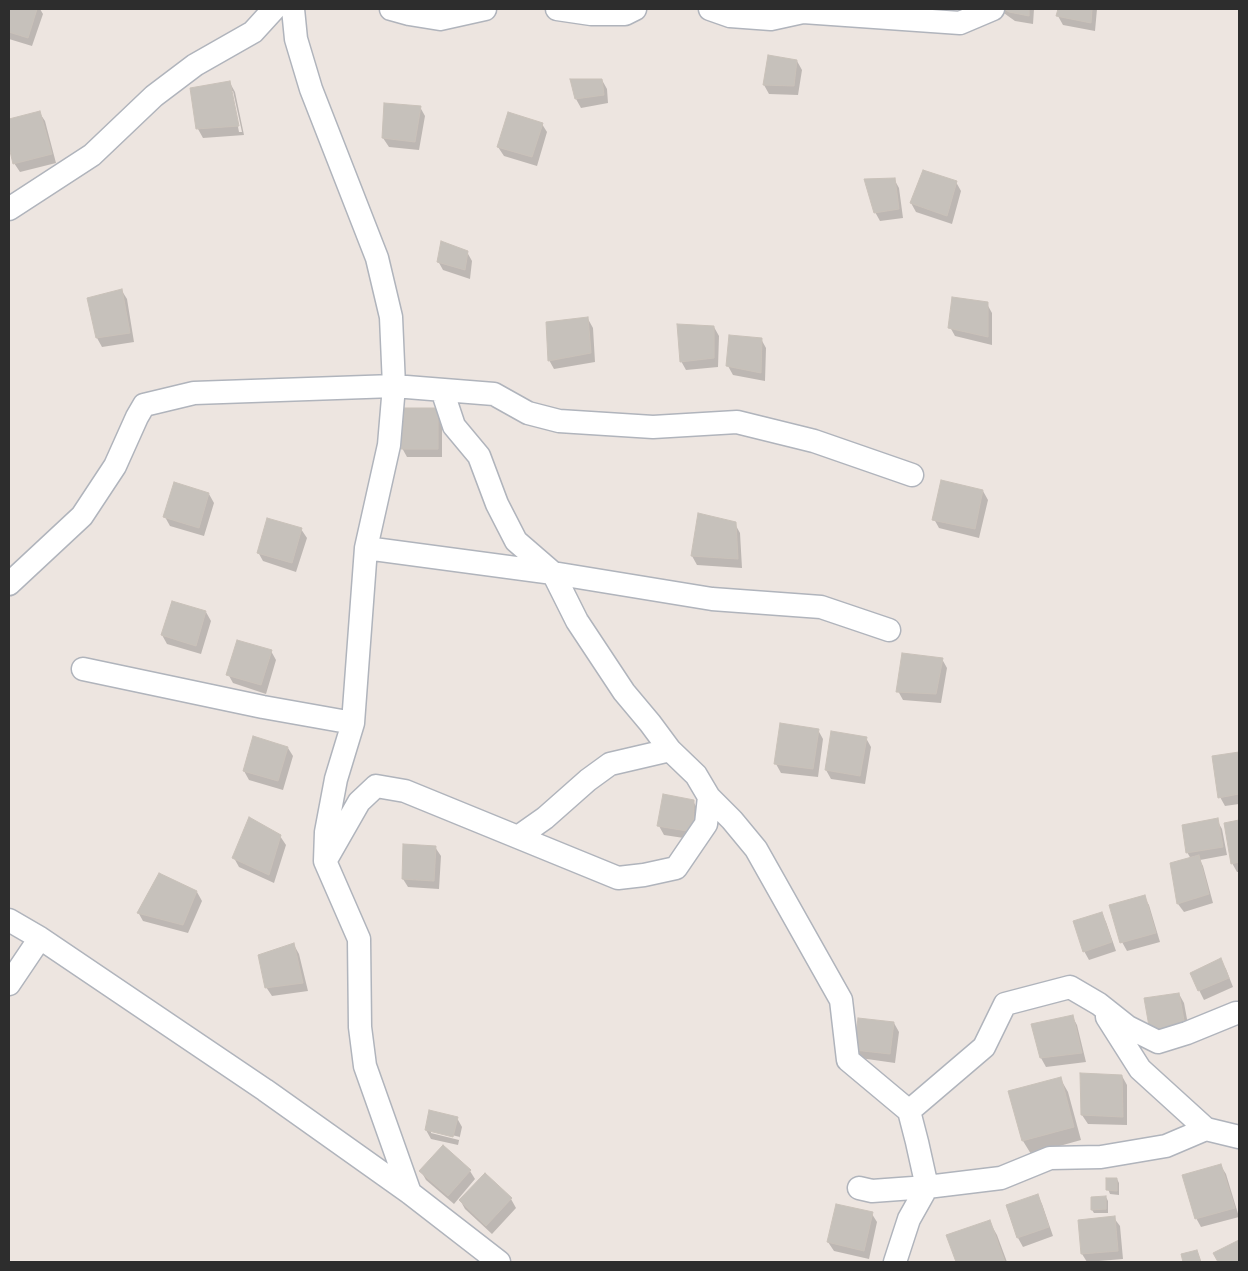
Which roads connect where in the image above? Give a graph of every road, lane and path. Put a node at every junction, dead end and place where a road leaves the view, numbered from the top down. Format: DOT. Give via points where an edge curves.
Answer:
graph roads {
  1 [pos="391,9"];
  2 [pos="485,9"];
  3 [pos="558,9"];
  4 [pos="635,9"];
  5 [pos="710,9"];
  6 [pos="993,9"];
  7 [pos="292,10"];
  8 [pos="804,10"];
  9 [pos="9,208"];
  10 [pos="394,386"];
  11 [pos="442,390"];
  12 [pos="912,475"];
  13 [pos="366,548"];
  14 [pos="553,573"];
  15 [pos="9,584"];
  16 [pos="888,630"];
  17 [pos="83,669"];
  18 [pos="353,724"];
  19 [pos="670,750"];
  20 [pos="709,797"];
  21 [pos="518,837"];
  22 [pos="325,861"];
  23 [pos="9,920"];
  24 [pos="40,938"];
  25 [pos="9,984"];
  26 [pos="1099,1004"];
  27 [pos="1239,1013"];
  28 [pos="909,1111"];
  29 [pos="386,1125"];
  30 [pos="1206,1129"];
  31 [pos="1239,1137"];
  32 [pos="375,1168"];
  33 [pos="926,1187"];
  34 [pos="859,1188"];
  35 [pos="410,1193"];
  36 [pos="499,1262"];
  37 [pos="895,1262"];
  1 -- 2 [label="street" via="440,19"];
  3 -- 4 [label="street" via="591,14 625,14"];
  5 -- 8 [label="street" via="730,16 771,19"];
  6 -- 8 [label="street" via="960,23"];
  7 -- 9 [label="street" via="195,65 154,96 92,155"];
  7 -- 10 [label="street" via="296,39 310,89 377,258 391,317"];
  10 -- 11 [label="street"];
  10 -- 13 [label="street" via="389,445"];
  10 -- 15 [label="street" via="194,393 144,405 115,466 82,516"];
  11 -- 12 [label="street" via="494,394 528,413 559,421 653,427 737,422 814,441"];
  11 -- 14 [label="street" via="454,426 479,456 497,504 516,541"];
  13 -- 14 [label="street"];
  13 -- 18 [label="street"];
  14 -- 16 [label="street" via="712,599 821,607"];
  14 -- 19 [label="street" via="582,629 624,692"];
  17 -- 18 [label="street"];
  18 -- 22 [label="street" via="336,779 326,832"];
  19 -- 20 [label="street" via="696,775"];
  19 -- 21 [label="street" via="610,764"];
  20 -- 21 [label="street" via="706,824 676,868 644,875 618,878"];
  20 -- 28 [label="street" via="756,849 841,1000 848,1060"];
  21 -- 22 [label="street" via="405,791 376,786 359,802"];
  22 -- 29 [label="street" via="359,939 360,1027 365,1066"];
  23 -- 24 [label="street"];
  24 -- 25 [label="street"];
  24 -- 32 [label="street"];
  26 -- 27 [label="street" via="1128,1027 1158,1042"];
  26 -- 28 [label="street" via="1070,987 1005,1004 984,1047"];
  26 -- 30 [label="street" via="1140,1069"];
  28 -- 33 [label="street"];
  29 -- 32 [label="street"];
  29 -- 35 [label="street"];
  30 -- 31 [label="street"];
  30 -- 33 [label="street" via="1166,1146 1101,1157 1050,1158 1001,1178"];
  32 -- 35 [label="street"];
  33 -- 34 [label="street" via="872,1191"];
  33 -- 37 [label="street" via="909,1220"];
  35 -- 36 [label="street"];
}
